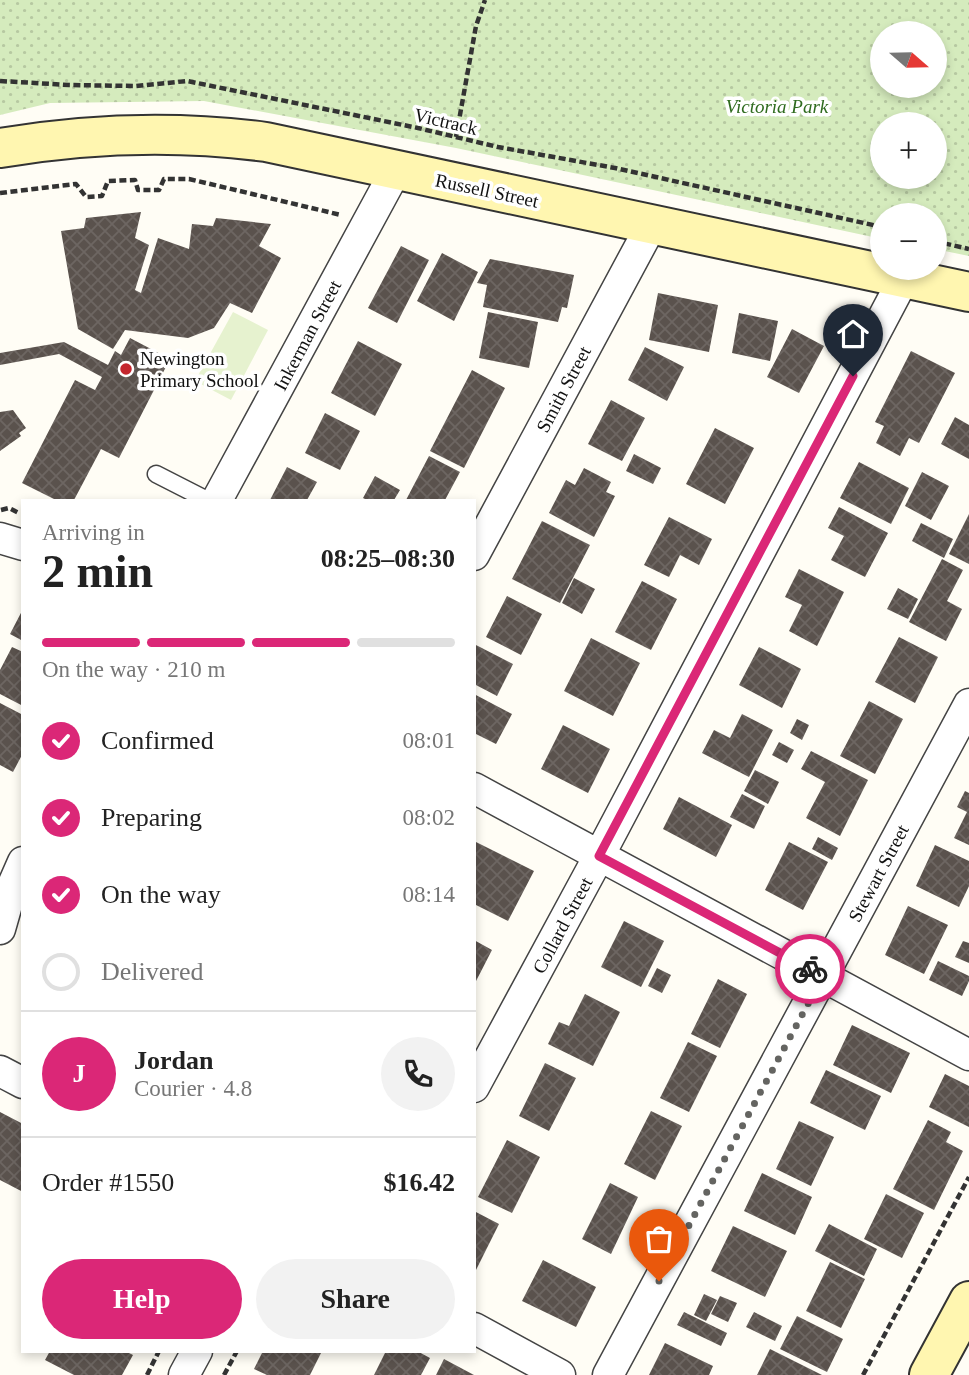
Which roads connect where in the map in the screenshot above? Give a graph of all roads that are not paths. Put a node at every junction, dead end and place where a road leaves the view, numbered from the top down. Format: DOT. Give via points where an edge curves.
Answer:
graph roads {
  1 [pos="0,148"];
  2 [pos="396,170"];
  3 [pos="652,224"];
  4 [pos="870,273"];
  5 [pos="903,280"];
  6 [pos="969,292"];
  7 [pos="156,474"];
  8 [pos="205,499"];
  9 [pos="218,499"];
  10 [pos="0,538"];
  11 [pos="21,544"];
  12 [pos="476,551"];
  13 [pos="969,704"];
  14 [pos="476,789"];
  15 [pos="599,856"];
  16 [pos="21,867"];
  17 [pos="0,929"];
  18 [pos="823,976"];
  19 [pos="969,1055"];
  20 [pos="0,1071"];
  21 [pos="21,1082"];
  22 [pos="476,1083"];
  23 [pos="969,1301"];
  24 [pos="476,1329"];
  25 [pos="196,1353"];
  26 [pos="544,1371"];
  27 [pos="184,1375"];
  28 [pos="608,1375"];
  29 [pos="929,1375"];
  1 -- 2 [label="street, Russell Street" via="85,136 195,135 266,142"];
  2 -- 3 [label="street, Russell Street"];
  2 -- 9 [label="street, Inkerman Street"];
  3 -- 4 [label="street, Russell Street"];
  3 -- 12 [label="street, Smith Street"];
  5 -- 6 [label="street, Russell Street"];
  5 -- 15 [label="street, Collard Street"];
  7 -- 8 [label="lane"];
  10 -- 11 [label="street"];
  13 -- 18 [label="street, Stewart Street"];
  14 -- 15 [label="street"];
  15 -- 18 [label="street"];
  15 -- 22 [label="street, Collard Street"];
  16 -- 17 [label="street"];
  18 -- 19 [label="street"];
  18 -- 28 [label="street, Stewart Street"];
  20 -- 21 [label="street"];
  23 -- 29 [label="street"];
  24 -- 26 [label="street"];
  25 -- 27 [label="street"];
}
